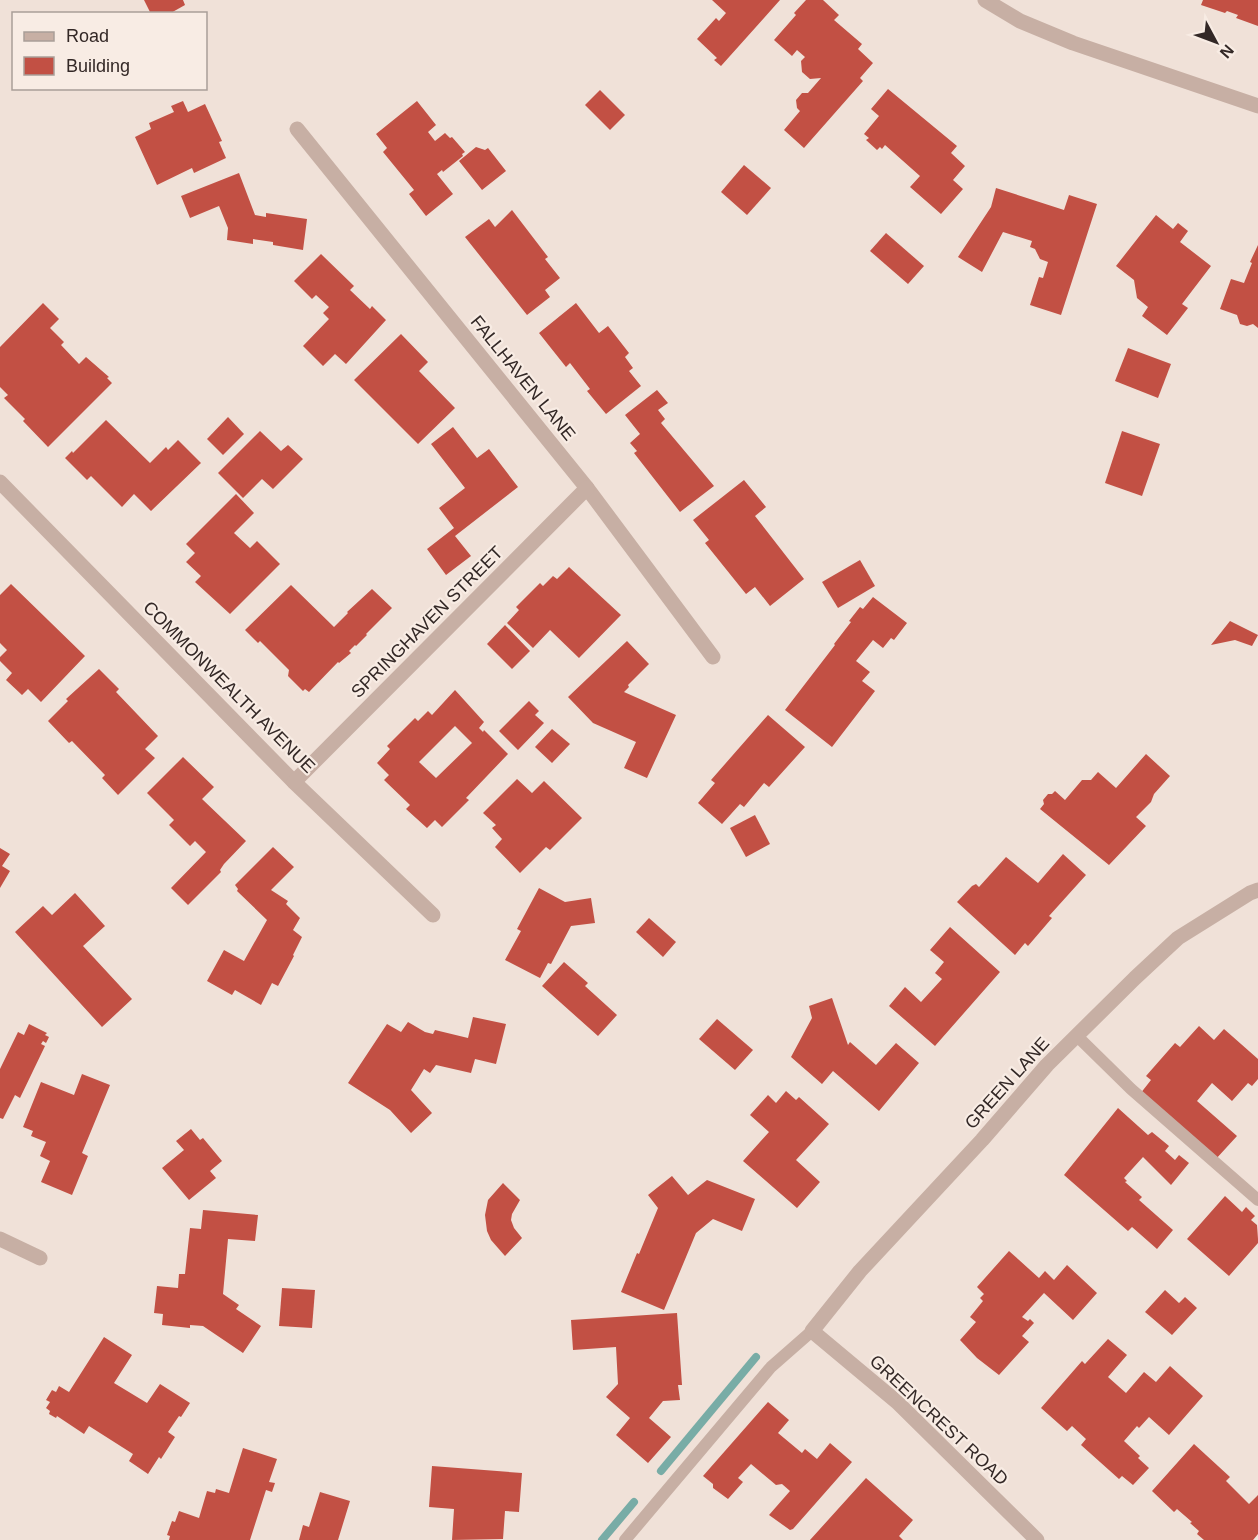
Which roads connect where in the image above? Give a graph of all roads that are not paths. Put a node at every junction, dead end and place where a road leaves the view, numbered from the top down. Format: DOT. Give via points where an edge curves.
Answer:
graph roads {
  1 [pos="985,0"];
  2 [pos="1258,106"];
  3 [pos="297,129"];
  4 [pos="0,482"];
  5 [pos="587,488"];
  6 [pos="713,657"];
  7 [pos="294,782"];
  8 [pos="1258,890"];
  9 [pos="433,915"];
  10 [pos="1077,1035"];
  11 [pos="1258,1200"];
  12 [pos="0,1239"];
  13 [pos="40,1258"];
  14 [pos="812,1331"];
  15 [pos="625,1540"];
  16 [pos="1037,1540"];
  1 -- 2 [label="street" via="1020,21 1073,43"];
  3 -- 5 [label="street, FALLHAVEN LANE"];
  4 -- 7 [label="street, COMMONWEALTH AVENUE"];
  5 -- 6 [label="street, FALLHAVEN LANE"];
  5 -- 7 [label="street, SPRINGHAVEN STREET"];
  7 -- 9 [label="street, COMMONWEALTH AVENUE"];
  8 -- 10 [label="street, GREEN LANE" via="1178,938"];
  10 -- 11 [label="lane" via="1131,1089"];
  10 -- 14 [label="street, GREEN LANE" via="860,1271"];
  12 -- 13 [label="street"];
  14 -- 15 [label="lane" via="771,1367"];
  14 -- 16 [label="street, GREENCREST ROAD" via="897,1402"];
}
